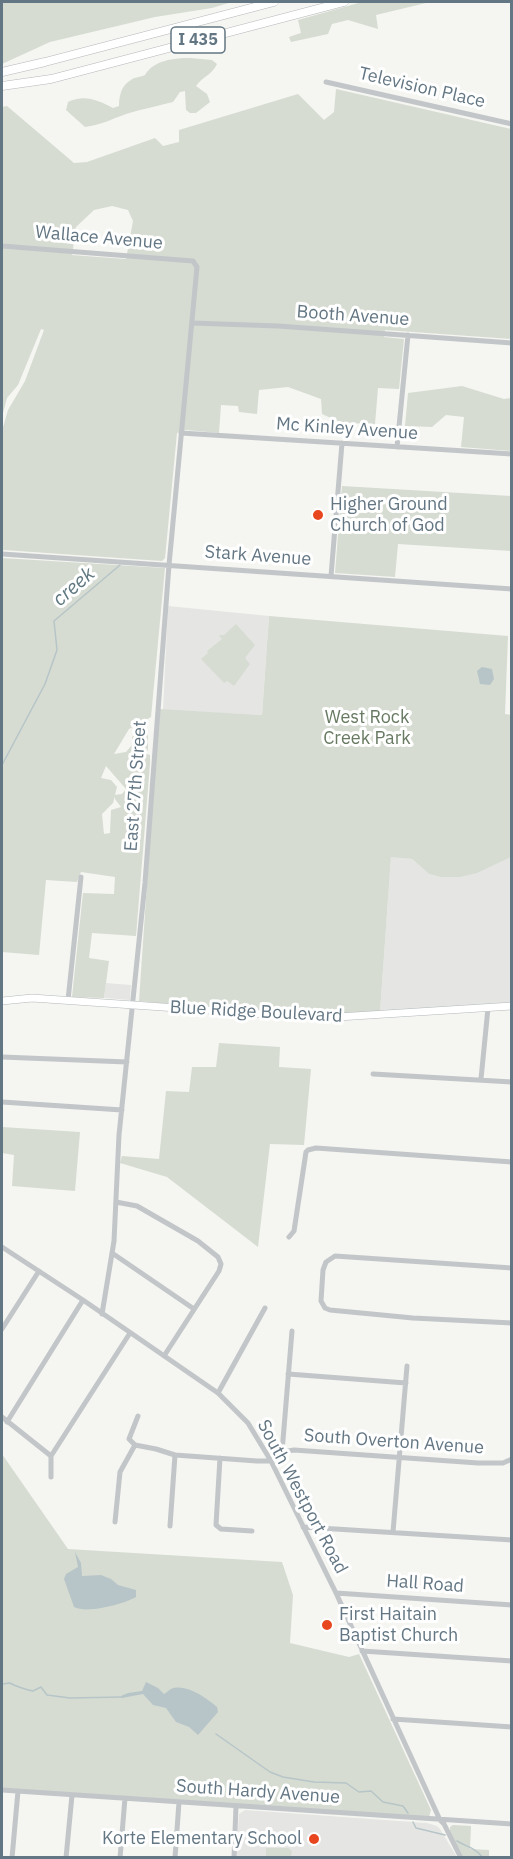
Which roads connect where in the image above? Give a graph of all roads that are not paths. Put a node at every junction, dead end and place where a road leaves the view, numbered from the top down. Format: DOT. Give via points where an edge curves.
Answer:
graph roads {
  1 [pos="274,2"];
  2 [pos="344,2"];
  3 [pos="2,72"];
  4 [pos="326,82"];
  5 [pos="4,86"];
  6 [pos="512,124"];
  7 [pos="2,246"];
  8 [pos="193,261"];
  9 [pos="192,323"];
  10 [pos="408,335"];
  11 [pos="512,343"];
  12 [pos="181,433"];
  13 [pos="342,443"];
  14 [pos="397,447"];
  15 [pos="512,454"];
  16 [pos="2,554"];
  17 [pos="169,565"];
  18 [pos="331,576"];
  19 [pos="512,589"];
  20 [pos="81,878"];
  21 [pos="68,1000"];
  22 [pos="2,1001"];
  23 [pos="134,1005"];
  24 [pos="512,1006"];
  25 [pos="488,1008"];
  26 [pos="2,1057"];
  27 [pos="127,1062"];
  28 [pos="374,1074"];
  29 [pos="481,1079"];
  30 [pos="512,1082"];
  31 [pos="2,1102"];
  32 [pos="122,1110"];
  33 [pos="512,1162"];
  34 [pos="116,1202"];
  35 [pos="289,1237"];
  36 [pos="2,1246"];
  37 [pos="112,1253"];
  38 [pos="512,1268"];
  39 [pos="39,1271"];
  40 [pos="83,1300"];
  41 [pos="265,1308"];
  42 [pos="194,1309"];
  43 [pos="102,1314"];
  44 [pos="512,1323"];
  45 [pos="2,1329"];
  46 [pos="292,1331"];
  47 [pos="130,1333"];
  48 [pos="164,1356"];
  49 [pos="407,1366"];
  50 [pos="288,1374"];
  51 [pos="406,1383"];
  52 [pos="218,1393"];
  53 [pos="138,1416"];
  54 [pos="2,1418"];
  55 [pos="7,1422"];
  56 [pos="135,1445"];
  57 [pos="282,1452"];
  58 [pos="175,1455"];
  59 [pos="51,1456"];
  60 [pos="400,1457"];
  61 [pos="220,1458"];
  62 [pos="512,1459"];
  63 [pos="271,1461"];
  64 [pos="51,1477"];
  65 [pos="115,1522"];
  66 [pos="170,1526"];
  67 [pos="303,1527"];
  68 [pos="252,1531"];
  69 [pos="393,1532"];
  70 [pos="512,1540"];
  71 [pos="336,1593"];
  72 [pos="512,1605"];
  73 [pos="362,1651"];
  74 [pos="512,1661"];
  75 [pos="393,1719"];
  76 [pos="512,1727"];
  77 [pos="2,1790"];
  78 [pos="18,1791"];
  79 [pos="72,1795"];
  80 [pos="126,1798"];
  81 [pos="179,1802"];
  82 [pos="236,1806"];
  83 [pos="440,1820"];
  84 [pos="512,1824"];
  85 [pos="12,1857"];
  86 [pos="66,1857"];
  87 [pos="120,1857"];
  88 [pos="175,1857"];
  89 [pos="234,1857"];
  90 [pos="460,1857"];
  1 -- 3 [label="highway, I 435"];
  2 -- 5 [label="highway, I 435" via="51,79"];
  4 -- 6 [label="street, Television Place"];
  7 -- 8 [label="street, Wallace Avenue"];
  8 -- 9 [label="street, East 27th Street" via="197,267"];
  9 -- 10 [label="street, Booth Avenue"];
  9 -- 12 [label="street, East 27th Street"];
  10 -- 11 [label="street, Booth Avenue"];
  10 -- 14 [label="street"];
  12 -- 13 [label="street, Mc Kinley Avenue"];
  12 -- 17 [label="street, East 27th Street"];
  13 -- 14 [label="street, Mc Kinley Avenue"];
  13 -- 18 [label="street"];
  14 -- 15 [label="street, Mc Kinley Avenue"];
  16 -- 17 [label="street, Stark Avenue"];
  17 -- 18 [label="street, Stark Avenue"];
  17 -- 23 [label="street, East 27th Street"];
  18 -- 19 [label="street, Stark Avenue"];
  20 -- 21 [label="street"];
  21 -- 22 [label="main road, Blue Ridge Boulevard"];
  21 -- 23 [label="main road, Blue Ridge Boulevard"];
  23 -- 25 [label="main road, Blue Ridge Boulevard" via="322,1018"];
  23 -- 27 [label="street, East 27th Street"];
  24 -- 25 [label="main road, Blue Ridge Boulevard"];
  25 -- 29 [label="street"];
  26 -- 27 [label="street"];
  27 -- 32 [label="street, East 27th Street"];
  28 -- 29 [label="street"];
  29 -- 30 [label="street"];
  31 -- 32 [label="street"];
  32 -- 34 [label="street, East 27th Street"];
  33 -- 35 [label="street" via="310,1149 306,1152 294,1231"];
  34 -- 37 [label="street, East 27th Street"];
  34 -- 42 [label="street" via="137,1206 218,1257 219,1271"];
  36 -- 39 [label="street, South Westport Road"];
  37 -- 42 [label="street"];
  37 -- 43 [label="street, East 27th Street"];
  38 -- 44 [label="street" via="335,1256 323,1270 321,1301 330,1310"];
  39 -- 40 [label="street, South Westport Road"];
  39 -- 45 [label="street"];
  40 -- 43 [label="street, South Westport Road"];
  40 -- 55 [label="street"];
  41 -- 52 [label="street"];
  42 -- 48 [label="street"];
  43 -- 47 [label="street, South Westport Road"];
  46 -- 50 [label="street"];
  47 -- 48 [label="street, South Westport Road"];
  47 -- 59 [label="street"];
  48 -- 52 [label="street, South Westport Road"];
  49 -- 51 [label="street"];
  50 -- 51 [label="street"];
  50 -- 57 [label="street"];
  51 -- 60 [label="street"];
  52 -- 63 [label="street, South Westport Road" via="248,1423"];
  53 -- 56 [label="street" via="129,1439"];
  54 -- 55 [label="street"];
  55 -- 59 [label="street"];
  56 -- 58 [label="street"];
  56 -- 65 [label="street" via="120,1472"];
  57 -- 60 [label="street, South Overton Avenue"];
  57 -- 63 [label="street, South Overton Avenue"];
  58 -- 61 [label="street"];
  58 -- 66 [label="street"];
  59 -- 64 [label="street"];
  60 -- 62 [label="street, South Overton Avenue" via="478,1463"];
  60 -- 69 [label="street"];
  61 -- 63 [label="street"];
  61 -- 68 [label="street" via="216,1525 221,1529"];
  63 -- 67 [label="street, South Westport Road"];
  67 -- 69 [label="street"];
  67 -- 71 [label="street, South Westport Road"];
  69 -- 70 [label="street"];
  71 -- 72 [label="street, Hall Road"];
  71 -- 73 [label="street, South Westport Road"];
  73 -- 74 [label="street"];
  73 -- 75 [label="street, South Westport Road"];
  75 -- 76 [label="street"];
  75 -- 83 [label="street, South Westport Road"];
  77 -- 78 [label="street, South Hardy Avenue"];
  78 -- 79 [label="street, South Hardy Avenue"];
  78 -- 85 [label="street"];
  79 -- 80 [label="street, South Hardy Avenue"];
  79 -- 86 [label="street"];
  80 -- 81 [label="street, South Hardy Avenue"];
  80 -- 87 [label="street"];
  81 -- 82 [label="street, South Hardy Avenue"];
  81 -- 88 [label="street"];
  82 -- 83 [label="street, South Hardy Avenue"];
  82 -- 89 [label="street"];
  83 -- 84 [label="street, South Hardy Avenue"];
  83 -- 90 [label="street, South Westport Road"];
}
